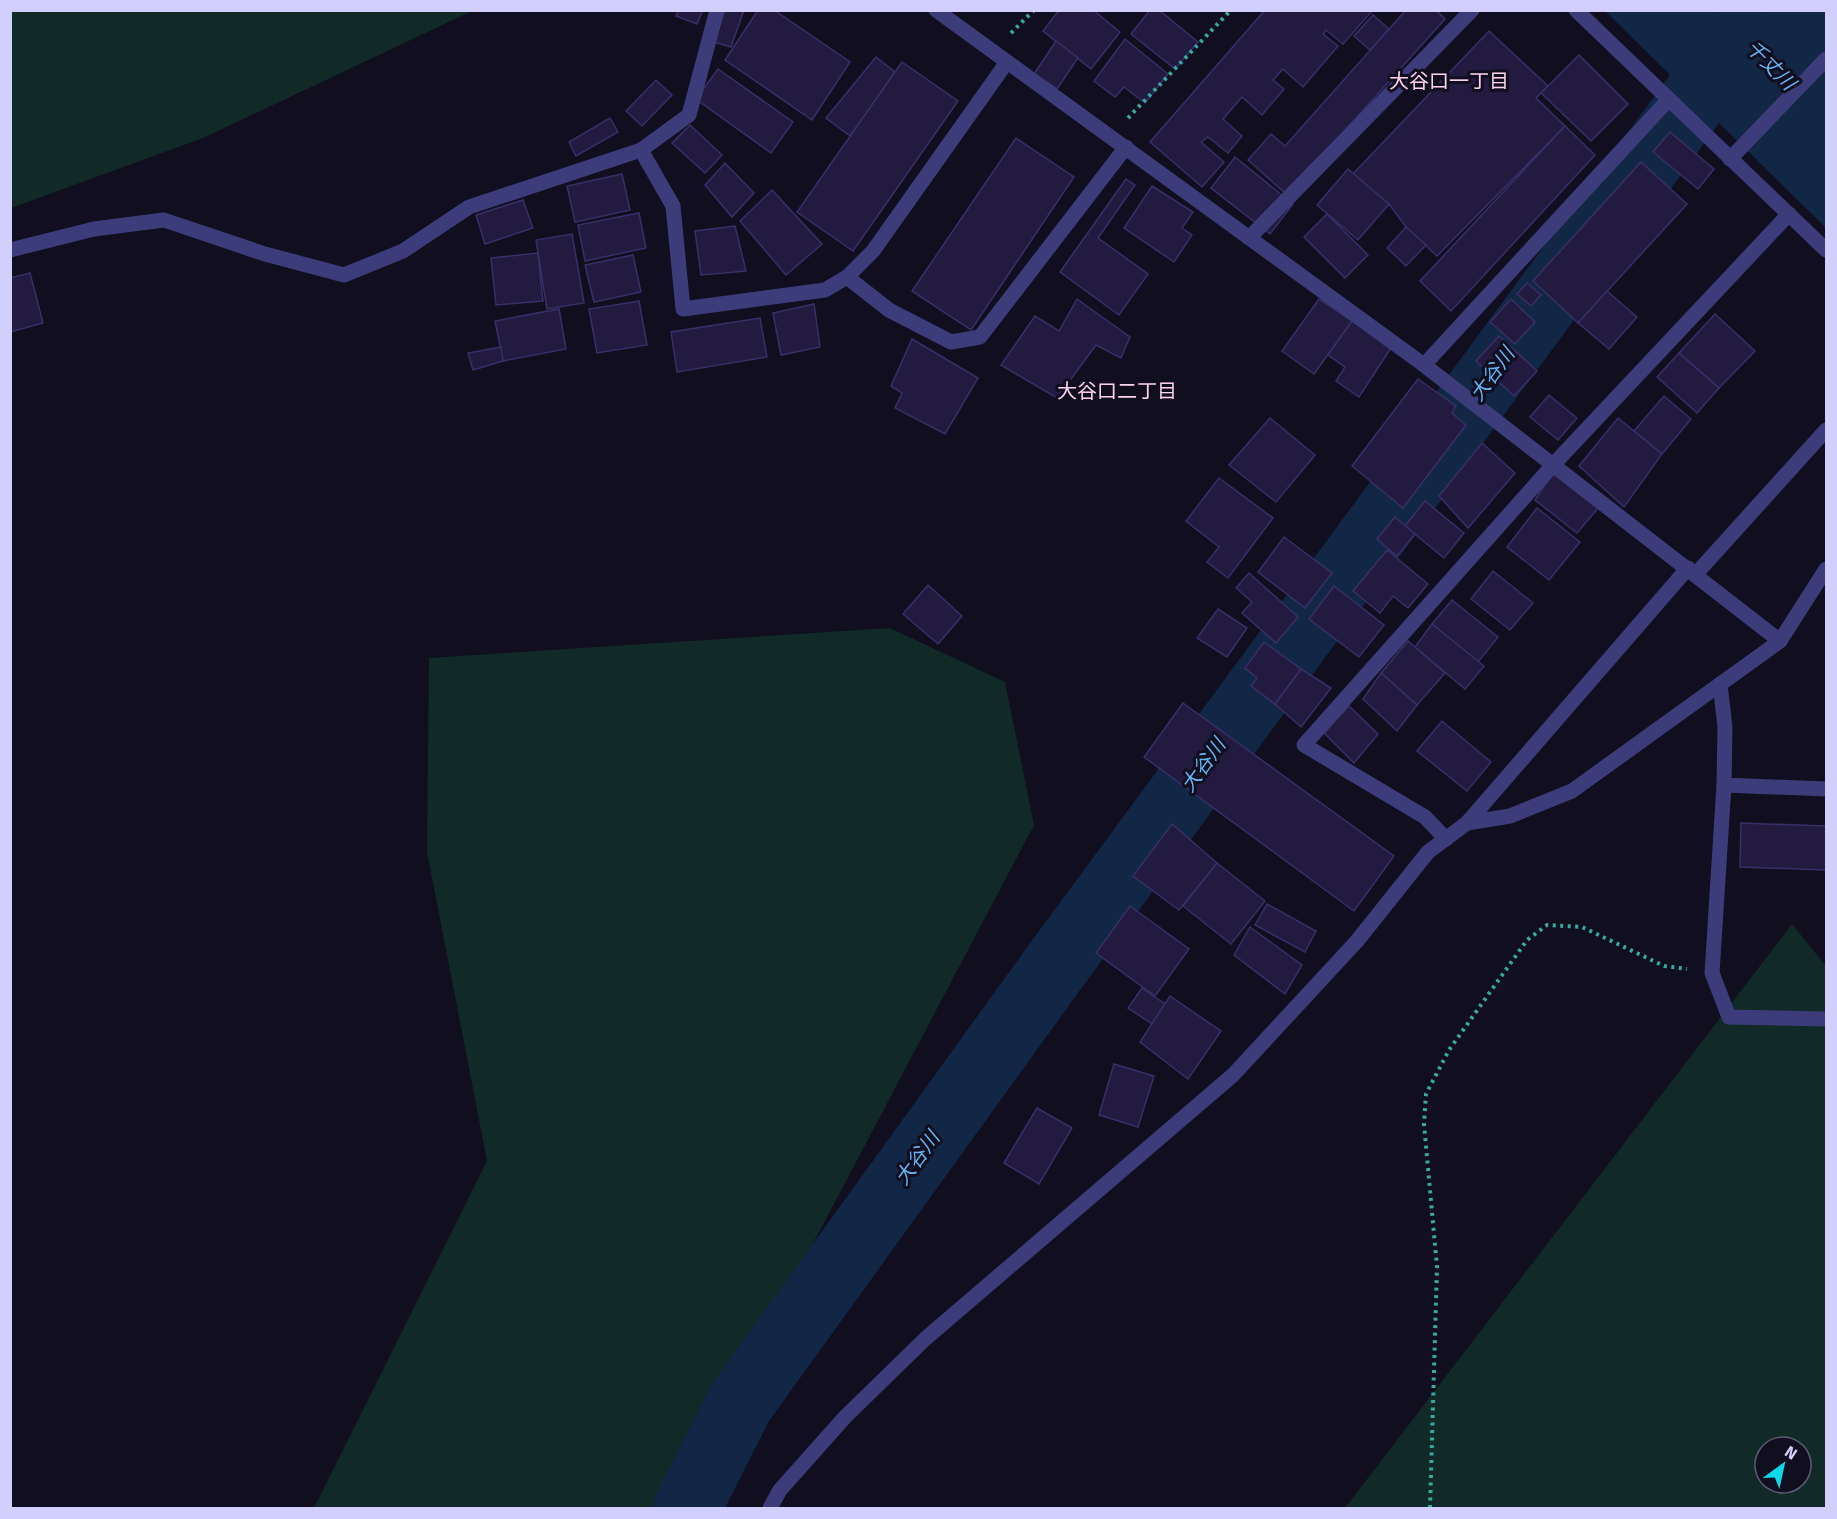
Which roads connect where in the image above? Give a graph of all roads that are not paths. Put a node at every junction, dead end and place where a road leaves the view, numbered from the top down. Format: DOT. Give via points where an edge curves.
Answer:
graph roads {
  1 [pos="717,10"];
  2 [pos="936,10"];
  3 [pos="1472,10"];
  4 [pos="1576,10"];
  5 [pos="1827,59"];
  6 [pos="1007,62"];
  7 [pos="1670,99"];
  8 [pos="1126,147"];
  9 [pos="640,150"];
  10 [pos="1735,153"];
  11 [pos="1789,214"];
  12 [pos="1249,238"];
  13 [pos="10,250"];
  14 [pos="1827,250"];
  15 [pos="847,277"];
  16 [pos="1424,365"];
  17 [pos="1827,430"];
  18 [pos="1553,465"];
  19 [pos="1827,569"];
  20 [pos="1691,571"];
  21 [pos="1780,641"];
  22 [pos="1720,684"];
  23 [pos="1724,785"];
  24 [pos="1827,789"];
  25 [pos="1467,823"];
  26 [pos="1446,839"];
  27 [pos="1827,1019"];
  28 [pos="770,1509"];
  1 -- 9 [label="street" via="689,115"];
  2 -- 6 [label="street"];
  3 -- 12 [label="street"];
  4 -- 7 [label="street"];
  5 -- 10 [label="street"];
  6 -- 8 [label="street"];
  6 -- 15 [label="street" via="873,251"];
  7 -- 10 [label="street"];
  7 -- 16 [label="street"];
  8 -- 12 [label="street"];
  8 -- 15 [label="street" via="980,337 951,342 889,310"];
  9 -- 13 [label="street" via="469,207 404,250 344,275 265,254 164,220 94,229"];
  9 -- 15 [label="street" via="673,206 683,309 825,290"];
  10 -- 11 [label="street"];
  11 -- 14 [label="street"];
  11 -- 18 [label="street"];
  12 -- 16 [label="street"];
  16 -- 18 [label="street"];
  17 -- 20 [label="street"];
  18 -- 20 [label="street"];
  18 -- 26 [label="street" via="1304,745 1425,817"];
  19 -- 21 [label="street"];
  20 -- 21 [label="street"];
  20 -- 25 [label="street"];
  21 -- 22 [label="street"];
  22 -- 23 [label="street" via="1725,727"];
  22 -- 25 [label="street" via="1572,791 1510,816"];
  23 -- 24 [label="street"];
  23 -- 27 [label="street" via="1712,973 1729,1017"];
  25 -- 26 [label="street"];
  26 -- 28 [label="street" via="1428,852 1358,942 1233,1075 925,1339 845,1418 780,1490"];
}
